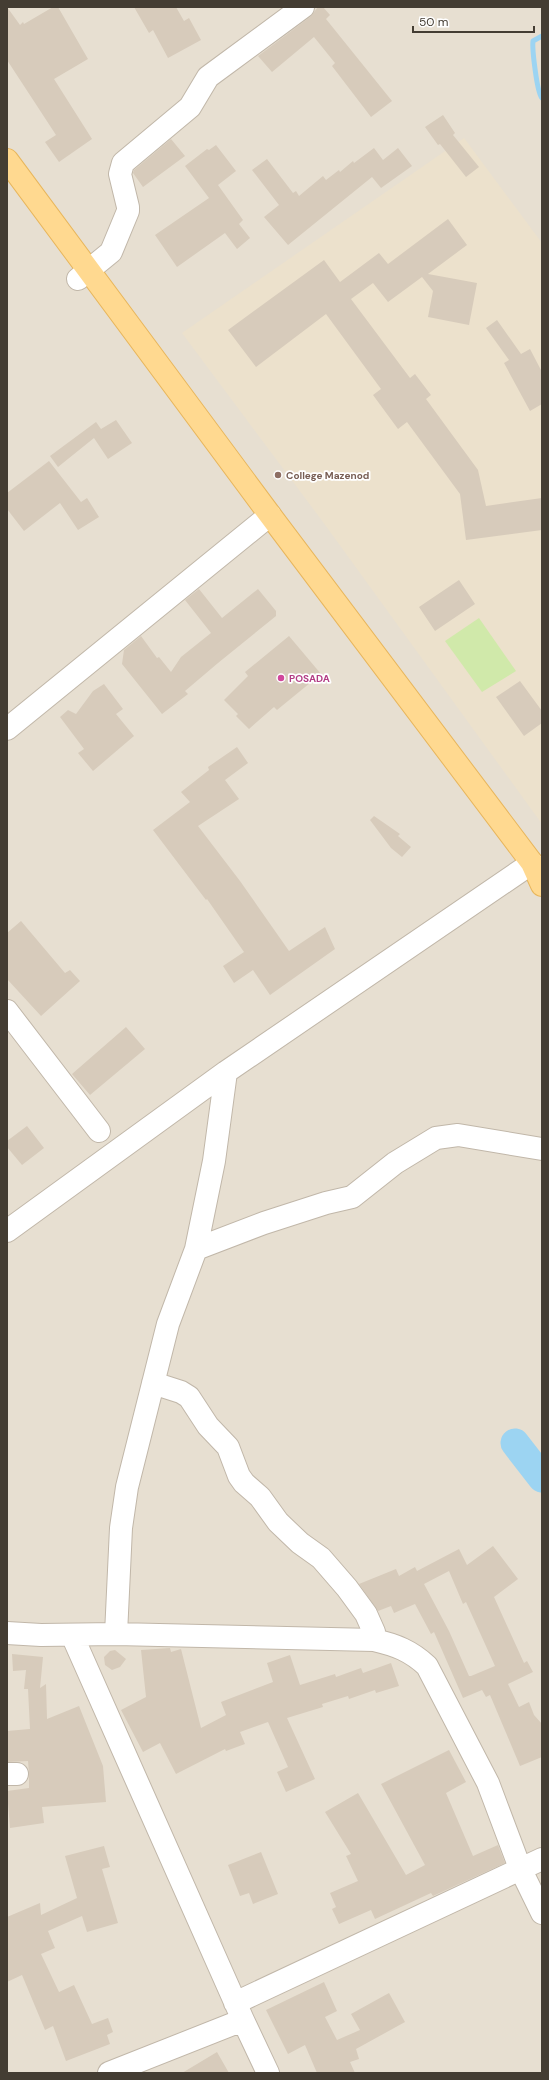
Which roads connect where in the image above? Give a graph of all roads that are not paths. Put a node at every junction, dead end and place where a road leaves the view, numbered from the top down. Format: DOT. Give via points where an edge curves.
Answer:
graph roads {
  1 [pos="303,7"];
  2 [pos="7,160"];
  3 [pos="7,185"];
  4 [pos="83,275"];
  5 [pos="265,519"];
  6 [pos="7,728"];
  7 [pos="526,868"];
  8 [pos="542,885"];
  9 [pos="542,890"];
  10 [pos="7,1011"];
  11 [pos="226,1072"];
  12 [pos="99,1131"];
  13 [pos="542,1149"];
  14 [pos="7,1231"];
  15 [pos="196,1249"];
  16 [pos="153,1383"];
  17 [pos="7,1633"];
  18 [pos="116,1634"];
  19 [pos="72,1635"];
  20 [pos="374,1640"];
  21 [pos="542,1859"];
  22 [pos="520,1868"];
  23 [pos="542,1913"];
  24 [pos="239,2012"];
  25 [pos="109,2073"];
  26 [pos="268,2073"];
  1 -- 4 [label="street" via="208,77 190,107 123,163 120,174 128,212 111,252"];
  2 -- 4 [label="main road"];
  3 -- 4 [label="main road"];
  4 -- 5 [label="main road"];
  5 -- 6 [label="street"];
  5 -- 7 [label="main road"];
  7 -- 8 [label="main road"];
  7 -- 9 [label="main road"];
  7 -- 11 [label="street"];
  10 -- 12 [label="street"];
  11 -- 14 [label="street"];
  11 -- 15 [label="street" via="214,1161"];
  13 -- 15 [label="street" via="458,1135 436,1138 395,1163 352,1197 271,1221"];
  15 -- 16 [label="street" via="168,1324"];
  16 -- 18 [label="street" via="123,1509"];
  16 -- 20 [label="street" via="181,1392 189,1398 208,1426 228,1447 241,1480 260,1497 278,1522 321,1558 347,1588 366,1614 374,1632"];
  17 -- 19 [label="street"];
  18 -- 19 [label="street"];
  18 -- 20 [label="street"];
  19 -- 24 [label="street"];
  20 -- 22 [label="street" via="396,1645 414,1654 427,1666 488,1783"];
  21 -- 22 [label="street"];
  22 -- 23 [label="street"];
  22 -- 24 [label="street"];
  24 -- 25 [label="street"];
  24 -- 26 [label="street"];
}
